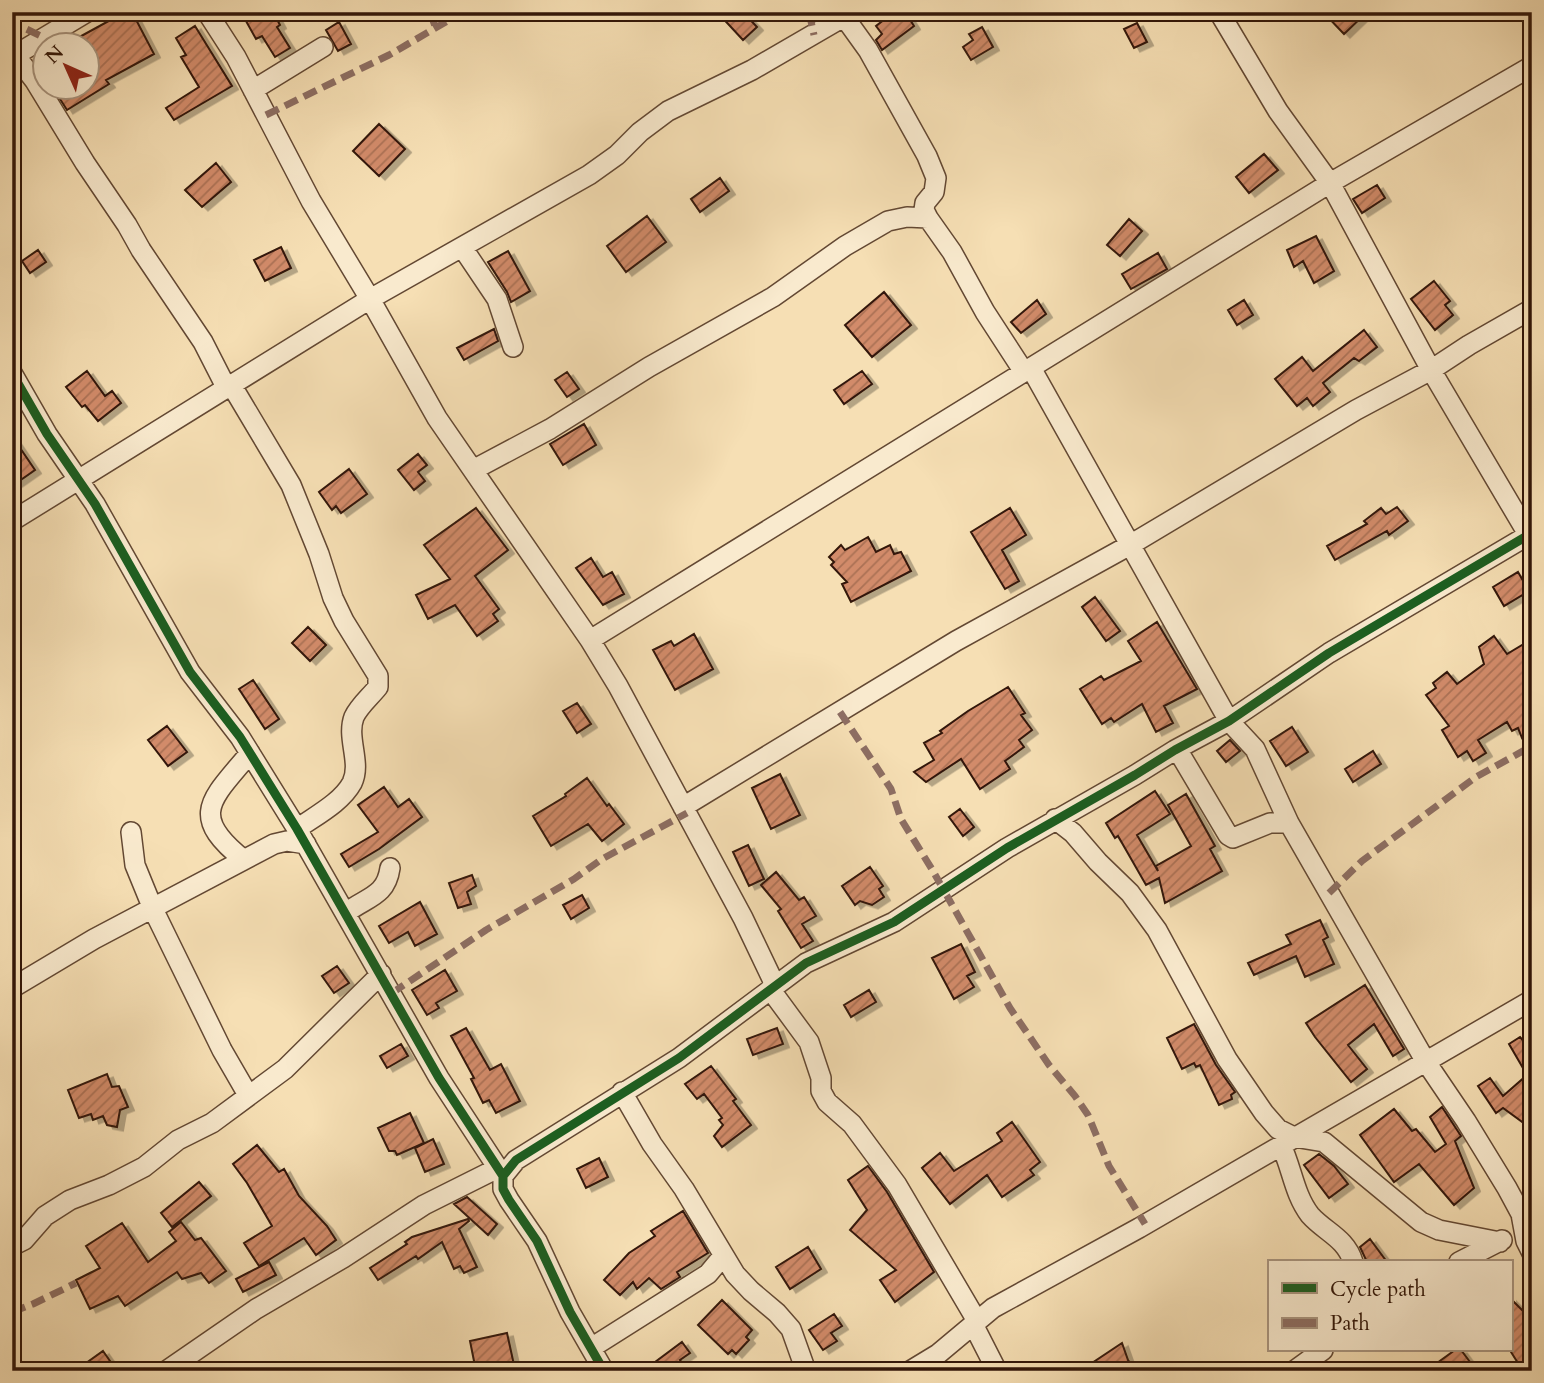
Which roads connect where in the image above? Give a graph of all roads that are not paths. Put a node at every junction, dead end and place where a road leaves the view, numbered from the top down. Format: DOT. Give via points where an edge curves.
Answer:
graph roads {
  1 [pos="87,12"];
  2 [pos="207,12"];
  3 [pos="1219,12"];
  4 [pos="848,15"];
  5 [pos="323,47"];
  6 [pos="13,56"];
  7 [pos="1532,66"];
  8 [pos="253,90"];
  9 [pos="1330,183"];
  10 [pos="928,218"];
  11 [pos="463,247"];
  12 [pos="370,299"];
  13 [pos="1532,309"];
  14 [pos="513,347"];
  15 [pos="1028,370"];
  16 [pos="1431,370"];
  17 [pos="12,373"];
  18 [pos="230,387"];
  19 [pos="473,470"];
  20 [pos="79,481"];
  21 [pos="12,521"];
  22 [pos="1531,536"];
  23 [pos="1130,545"];
  24 [pos="590,640"];
  25 [pos="1229,721"];
  26 [pos="1177,749"];
  27 [pos="250,753"];
  28 [pos="683,807"];
  29 [pos="1055,819"];
  30 [pos="1289,823"];
  31 [pos="131,832"];
  32 [pos="302,837"];
  33 [pos="244,860"];
  34 [pos="390,868"];
  35 [pos="153,909"];
  36 [pos="346,913"];
  37 [pos="381,974"];
  38 [pos="772,987"];
  39 [pos="12,988"];
  40 [pos="1532,1000"];
  41 [pos="1426,1062"];
  42 [pos="622,1092"];
  43 [pos="248,1095"];
  44 [pos="1288,1141"];
  45 [pos="500,1172"];
  46 [pos="1524,1227"];
  47 [pos="1500,1242"];
  48 [pos="12,1246"];
  49 [pos="1532,1252"];
  50 [pos="723,1256"];
  51 [pos="1352,1260"];
  52 [pos="1463,1260"];
  53 [pos="975,1322"];
  54 [pos="591,1348"];
  55 [pos="1320,1352"];
  56 [pos="166,1371"];
  57 [pos="604,1371"];
  58 [pos="806,1371"];
  59 [pos="910,1371"];
  60 [pos="997,1371"];
  61 [pos="1294,1371"];
  1 -- 6 [label="street"];
  2 -- 8 [label="street"];
  3 -- 9 [label="street" via="1278,111"];
  4 -- 10 [label="street" via="936,178 934,192 925,203"];
  4 -- 11 [label="street" via="668,111 589,175"];
  5 -- 8 [label="street"];
  6 -- 18 [label="street" via="35,82"];
  7 -- 9 [label="street"];
  8 -- 12 [label="street" via="311,201"];
  9 -- 15 [label="street"];
  9 -- 16 [label="street"];
  10 -- 15 [label="street" via="985,312"];
  10 -- 19 [label="street" via="888,221 773,297"];
  11 -- 12 [label="street"];
  11 -- 14 [label="street" via="497,299"];
  12 -- 18 [label="street"];
  12 -- 19 [label="street" via="437,418"];
  13 -- 16 [label="street"];
  15 -- 23 [label="street"];
  15 -- 24 [label="street"];
  16 -- 22 [label="street"];
  16 -- 23 [label="street"];
  17 -- 20 [label="street"];
  18 -- 20 [label="street"];
  18 -- 32 [label="street" via="291,485 333,598 377,676 378,687 353,720 356,766 351,783"];
  19 -- 24 [label="street"];
  20 -- 21 [label="street"];
  20 -- 27 [label="street" via="190,672"];
  22 -- 25 [label="street" via="1329,653"];
  23 -- 25 [label="street"];
  23 -- 28 [label="street" via="956,641"];
  24 -- 28 [label="street"];
  25 -- 26 [label="street"];
  25 -- 30 [label="street" via="1255,749"];
  26 -- 29 [label="street"];
  26 -- 30 [label="street" via="1228,835 1233,838 1270,823"];
  27 -- 32 [label="street"];
  27 -- 33 [label="street" via="221,788 211,809 216,835"];
  28 -- 38 [label="street" via="743,918"];
  29 -- 38 [label="street" via="894,922 806,963"];
  29 -- 44 [label="street" via="1130,893 1157,930 1227,1059"];
  30 -- 41 [label="street"];
  31 -- 35 [label="street" via="135,865"];
  32 -- 33 [label="street" via="274,844"];
  32 -- 36 [label="street"];
  33 -- 35 [label="street"];
  34 -- 36 [label="street" via="383,889"];
  35 -- 39 [label="street"];
  35 -- 43 [label="street"];
  36 -- 37 [label="street"];
  37 -- 43 [label="street" via="285,1069"];
  37 -- 45 [label="street" via="439,1078"];
  38 -- 42 [label="street" via="679,1058"];
  38 -- 53 [label="street" via="809,1042 827,1102 852,1124 897,1185"];
  40 -- 41 [label="street"];
  41 -- 44 [label="street"];
  41 -- 46 [label="street" via="1507,1188"];
  42 -- 45 [label="street"];
  42 -- 50 [label="street"];
  43 -- 48 [label="street" via="144,1167 70,1200"];
  44 -- 47 [label="street" via="1325,1142 1420,1222"];
  44 -- 51 [label="street" via="1302,1203 1345,1245"];
  44 -- 53 [label="street"];
  45 -- 54 [label="street" via="503,1189 537,1241"];
  45 -- 56 [label="street" via="424,1205"];
  46 -- 47 [label="street"];
  46 -- 49 [label="street"];
  47 -- 52 [label="street"];
  50 -- 54 [label="street" via="692,1285"];
  50 -- 58 [label="street" via="791,1329"];
  53 -- 59 [label="street"];
  53 -- 60 [label="street"];
  54 -- 57 [label="street"];
  55 -- 61 [label="street"];
}
